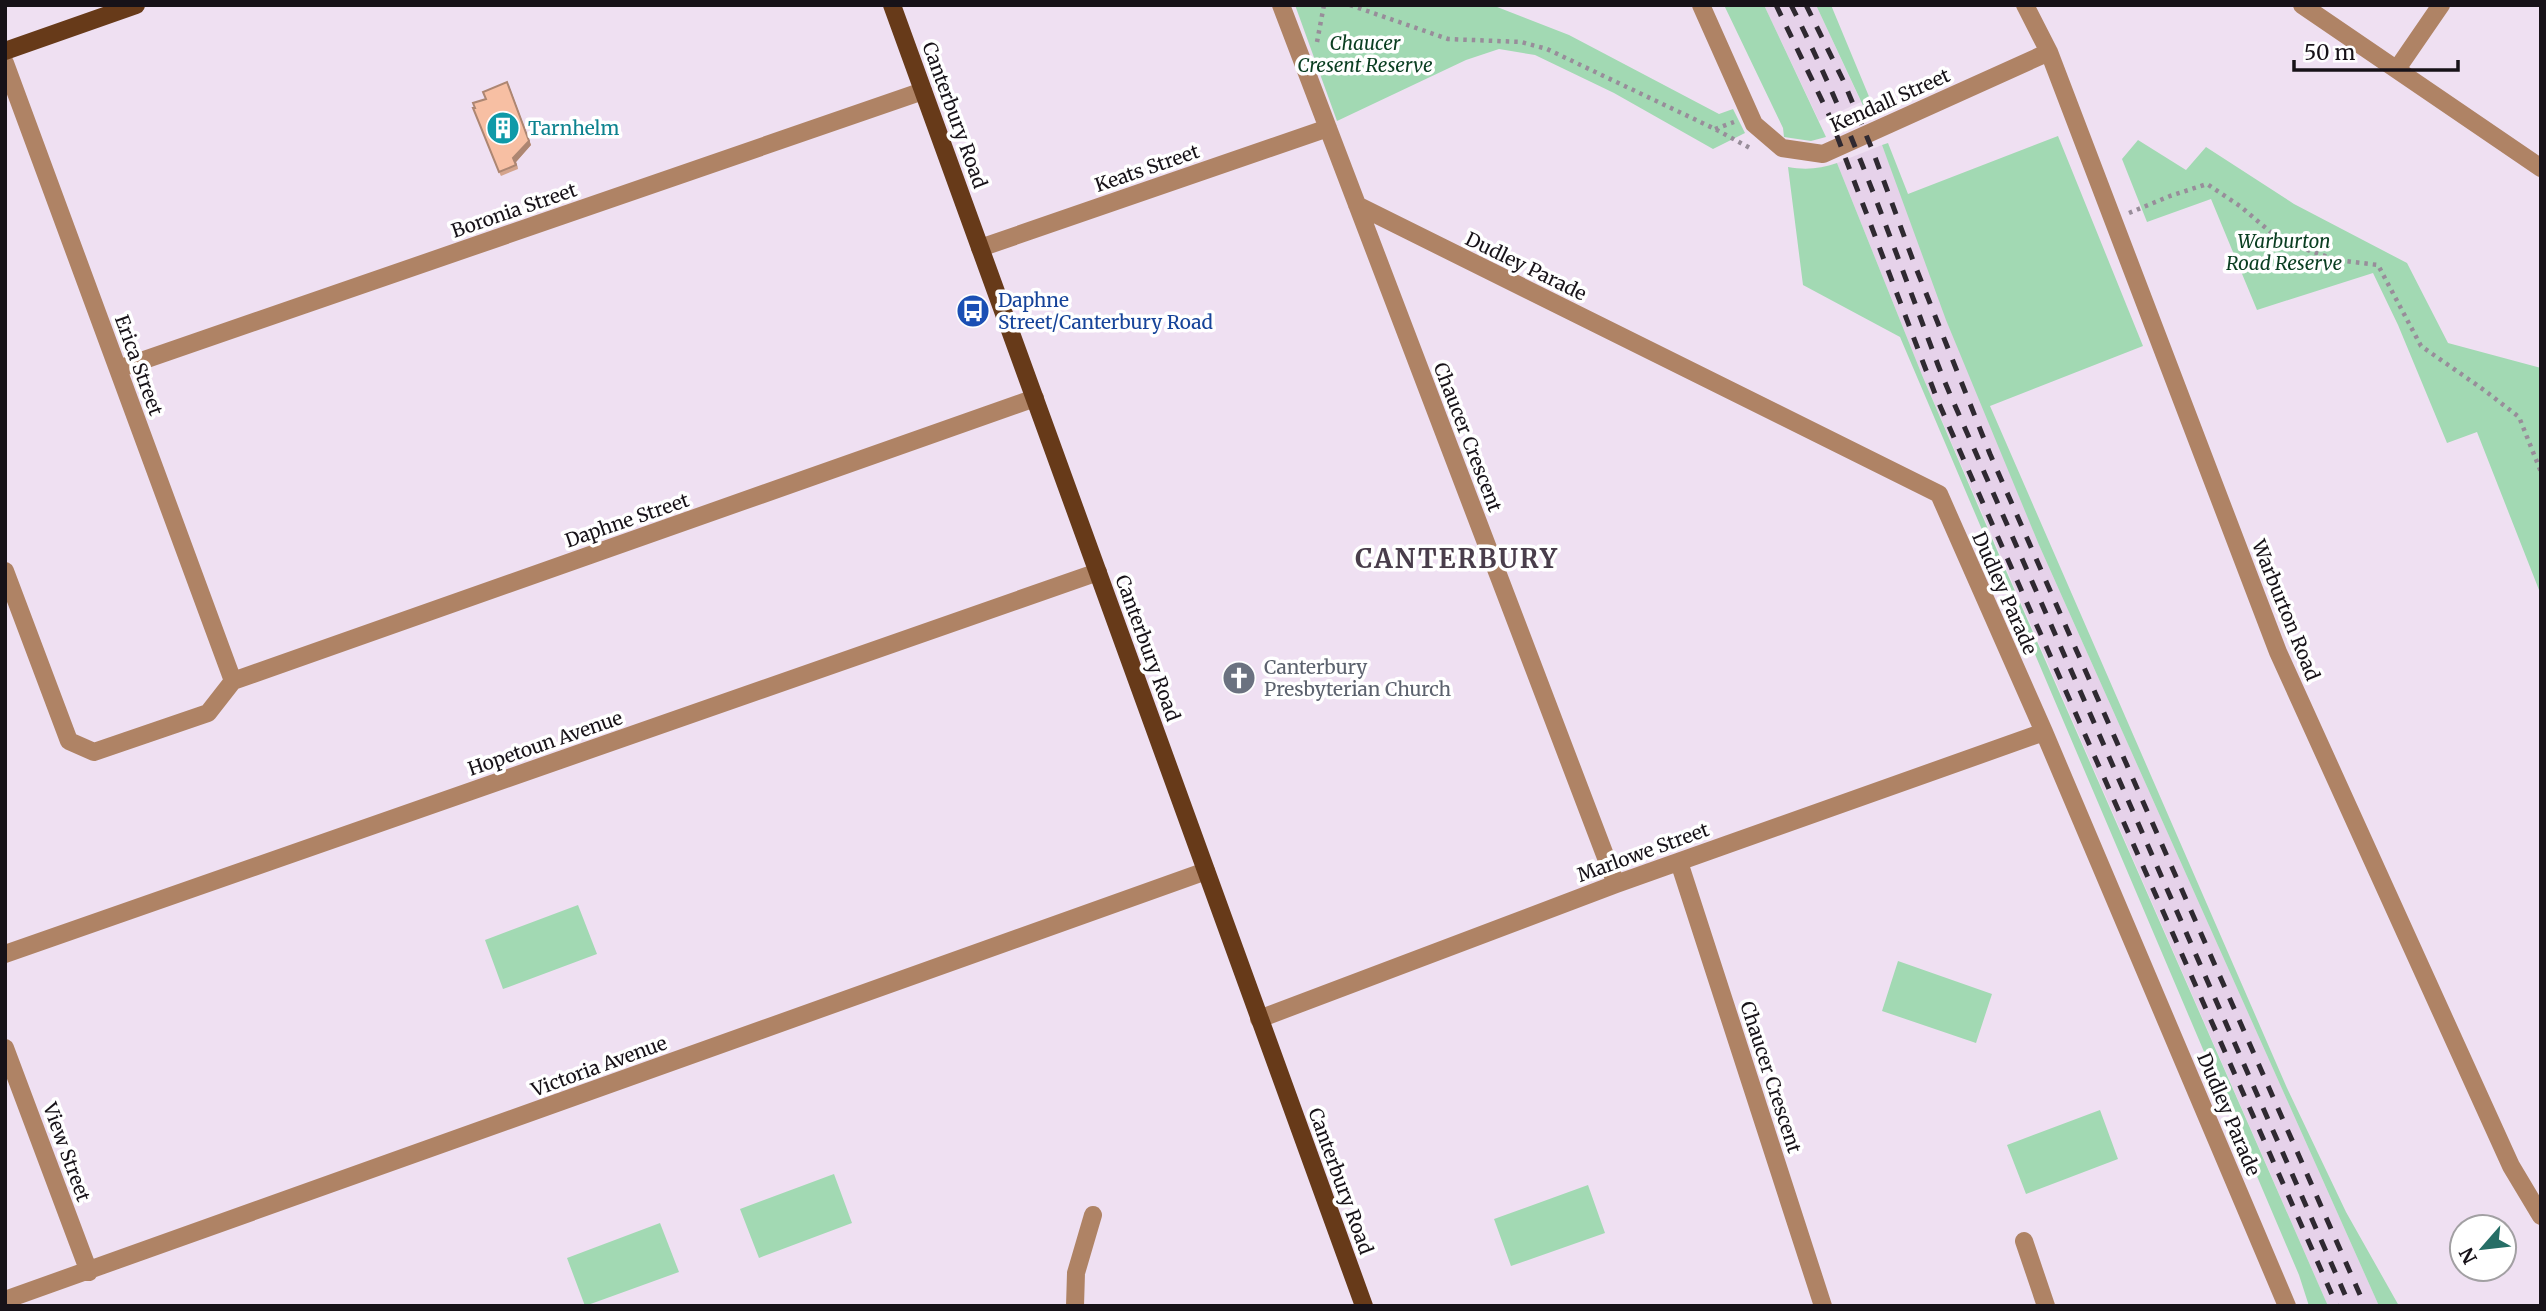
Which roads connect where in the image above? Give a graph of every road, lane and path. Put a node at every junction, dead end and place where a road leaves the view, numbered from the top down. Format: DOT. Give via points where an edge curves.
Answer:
graph roads {
  1 [pos="136,5"];
  2 [pos="892,5"];
  3 [pos="1282,5"];
  4 [pos="1350,5"];
  5 [pos="1701,5"];
  6 [pos="2025,5"];
  7 [pos="2302,5"];
  8 [pos="2441,5"];
  9 [pos="5,51"];
  10 [pos="2049,52"];
  11 [pos="5,64"];
  12 [pos="2397,69"];
  13 [pos="923,90"];
  14 [pos="1328,128"];
  15 [pos="1760,152"];
  16 [pos="2541,168"];
  17 [pos="1357,205"];
  18 [pos="2114,219"];
  19 [pos="981,248"];
  20 [pos="118,369"];
  21 [pos="1035,398"];
  22 [pos="2541,472"];
  23 [pos="5,571"];
  24 [pos="1098,572"];
  25 [pos="233,681"];
  26 [pos="2044,732"];
  27 [pos="1679,862"];
  28 [pos="1206,871"];
  29 [pos="1616,884"];
  30 [pos="5,954"];
  31 [pos="1259,1019"];
  32 [pos="5,1048"];
  33 [pos="1093,1215"];
  34 [pos="2541,1216"];
  35 [pos="2025,1241"];
  36 [pos="89,1272"];
  37 [pos="5,1300"];
  38 [pos="1075,1306"];
  39 [pos="1364,1306"];
  40 [pos="1823,1306"];
  41 [pos="2046,1306"];
  42 [pos="2287,1306"];
  1 -- 9 [label="main road"];
  2 -- 13 [label="main road, Canterbury Road"];
  3 -- 14 [label="street, Chaucer Crescent"];
  4 -- 15 [label="path" via="1448,39 1521,41 1547,49"];
  5 -- 10 [label="street, Kendall Street" via="1754,124 1782,148 1823,153"];
  6 -- 10 [label="street, Warburton Road"];
  7 -- 12 [label="street"];
  8 -- 12 [label="street"];
  10 -- 18 [label="street, Warburton Road"];
  11 -- 20 [label="street, Erica Street"];
  12 -- 16 [label="street"];
  13 -- 19 [label="main road, Canterbury Road"];
  13 -- 20 [label="street, Boronia Street"];
  14 -- 17 [label="street, Chaucer Crescent"];
  14 -- 19 [label="street, Keats Street"];
  17 -- 26 [label="street, Dudley Parade" via="1939,495"];
  17 -- 29 [label="street, Chaucer Crescent"];
  18 -- 22 [label="path" via="2207,184 2281,241 2337,260 2378,265 2421,346 2519,417"];
  18 -- 34 [label="street, Warburton Road" via="2278,652 2511,1166"];
  19 -- 21 [label="main road, Canterbury Road"];
  20 -- 25 [label="street, Erica Street"];
  21 -- 24 [label="main road, Canterbury Road"];
  21 -- 25 [label="street, Daphne Street"];
  23 -- 25 [label="street" via="69,741 94,752 208,713"];
  24 -- 28 [label="main road, Canterbury Road"];
  24 -- 30 [label="street, Hopetoun Avenue"];
  26 -- 27 [label="street, Marlowe Street"];
  26 -- 42 [label="street, Dudley Parade"];
  27 -- 29 [label="street, Marlowe Street"];
  27 -- 40 [label="street, Chaucer Crescent"];
  28 -- 31 [label="main road, Canterbury Road"];
  28 -- 36 [label="street, Victoria Avenue"];
  29 -- 31 [label="street, Marlowe Street"];
  31 -- 39 [label="main road, Canterbury Road"];
  32 -- 36 [label="street, View Street"];
  33 -- 38 [label="street" via="1076,1273"];
  35 -- 41 [label="street"];
  36 -- 37 [label="street, Victoria Avenue"];
}
